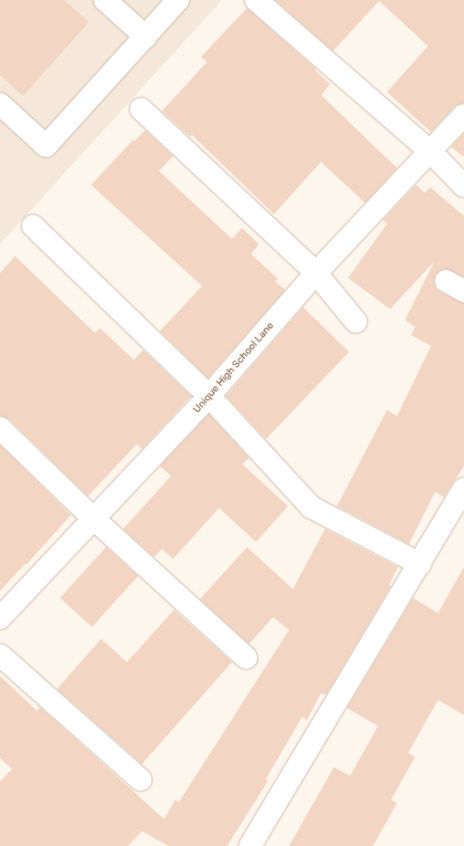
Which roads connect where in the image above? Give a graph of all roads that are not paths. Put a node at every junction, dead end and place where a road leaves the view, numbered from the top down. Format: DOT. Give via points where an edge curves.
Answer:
graph roads {
  1 [pos="105,0"];
  2 [pos="178,0"];
  3 [pos="256,0"];
  4 [pos="146,37"];
  5 [pos="0,104"];
  6 [pos="140,109"];
  7 [pos="464,115"];
  8 [pos="431,152"];
  9 [pos="464,186"];
  10 [pos="33,226"];
  11 [pos="316,273"];
  12 [pos="356,322"];
  13 [pos="209,396"];
  14 [pos="0,428"];
  15 [pos="464,489"];
  16 [pos="94,519"];
  17 [pos="420,564"];
  18 [pos="0,618"];
  19 [pos="0,655"];
  20 [pos="246,658"];
  21 [pos="141,780"];
  22 [pos="250,846"];
  1 -- 4 [label="street"];
  2 -- 4 [label="street"];
  3 -- 8 [label="street"];
  4 -- 5 [label="street" via="46,146"];
  6 -- 11 [label="street"];
  7 -- 8 [label="street, Unique High School Lane"];
  8 -- 9 [label="street"];
  8 -- 11 [label="street, Unique High School Lane"];
  10 -- 13 [label="street"];
  11 -- 12 [label="street"];
  11 -- 13 [label="street, Unique High School Lane"];
  13 -- 16 [label="street, Unique High School Lane"];
  13 -- 17 [label="street" via="311,507"];
  14 -- 16 [label="street"];
  15 -- 17 [label="street"];
  16 -- 18 [label="street, Unique High School Lane"];
  16 -- 20 [label="street"];
  17 -- 22 [label="street"];
  19 -- 21 [label="street"];
}
